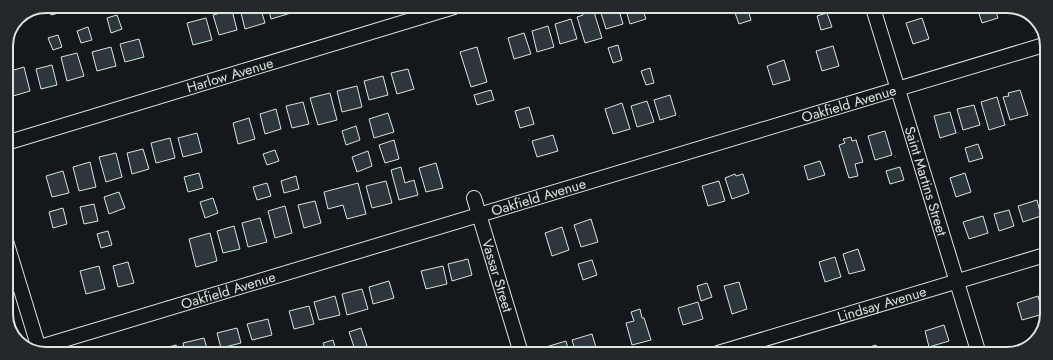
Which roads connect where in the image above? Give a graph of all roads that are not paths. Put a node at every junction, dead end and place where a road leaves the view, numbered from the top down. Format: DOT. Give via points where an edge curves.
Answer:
graph roads {
  1 [pos="434,13"];
  2 [pos="875,13"];
  3 [pos="1040,46"];
  4 [pos="898,89"];
  5 [pos="13,141"];
  6 [pos="474,198"];
  7 [pos="479,214"];
  8 [pos="1040,257"];
  9 [pos="13,266"];
  10 [pos="956,282"];
  11 [pos="34,344"];
  12 [pos="46,347"];
  13 [pos="519,347"];
  14 [pos="738,347"];
  15 [pos="977,347"];
  1 -- 5 [label="street, Harlow Avenue"];
  2 -- 4 [label="street, Saint Martins Street"];
  3 -- 4 [label="street, Oakfield Avenue"];
  4 -- 7 [label="street, Oakfield Avenue"];
  4 -- 10 [label="street, Saint Martins Street"];
  6 -- 7 [label="street, Vassar Street"];
  7 -- 12 [label="street, Oakfield Avenue"];
  7 -- 13 [label="street, Vassar Street"];
  8 -- 10 [label="street, Lindsay Avenue"];
  9 -- 11 [label="street"];
  10 -- 14 [label="street, Lindsay Avenue"];
  10 -- 15 [label="street, Saint Martins Street"];
}
